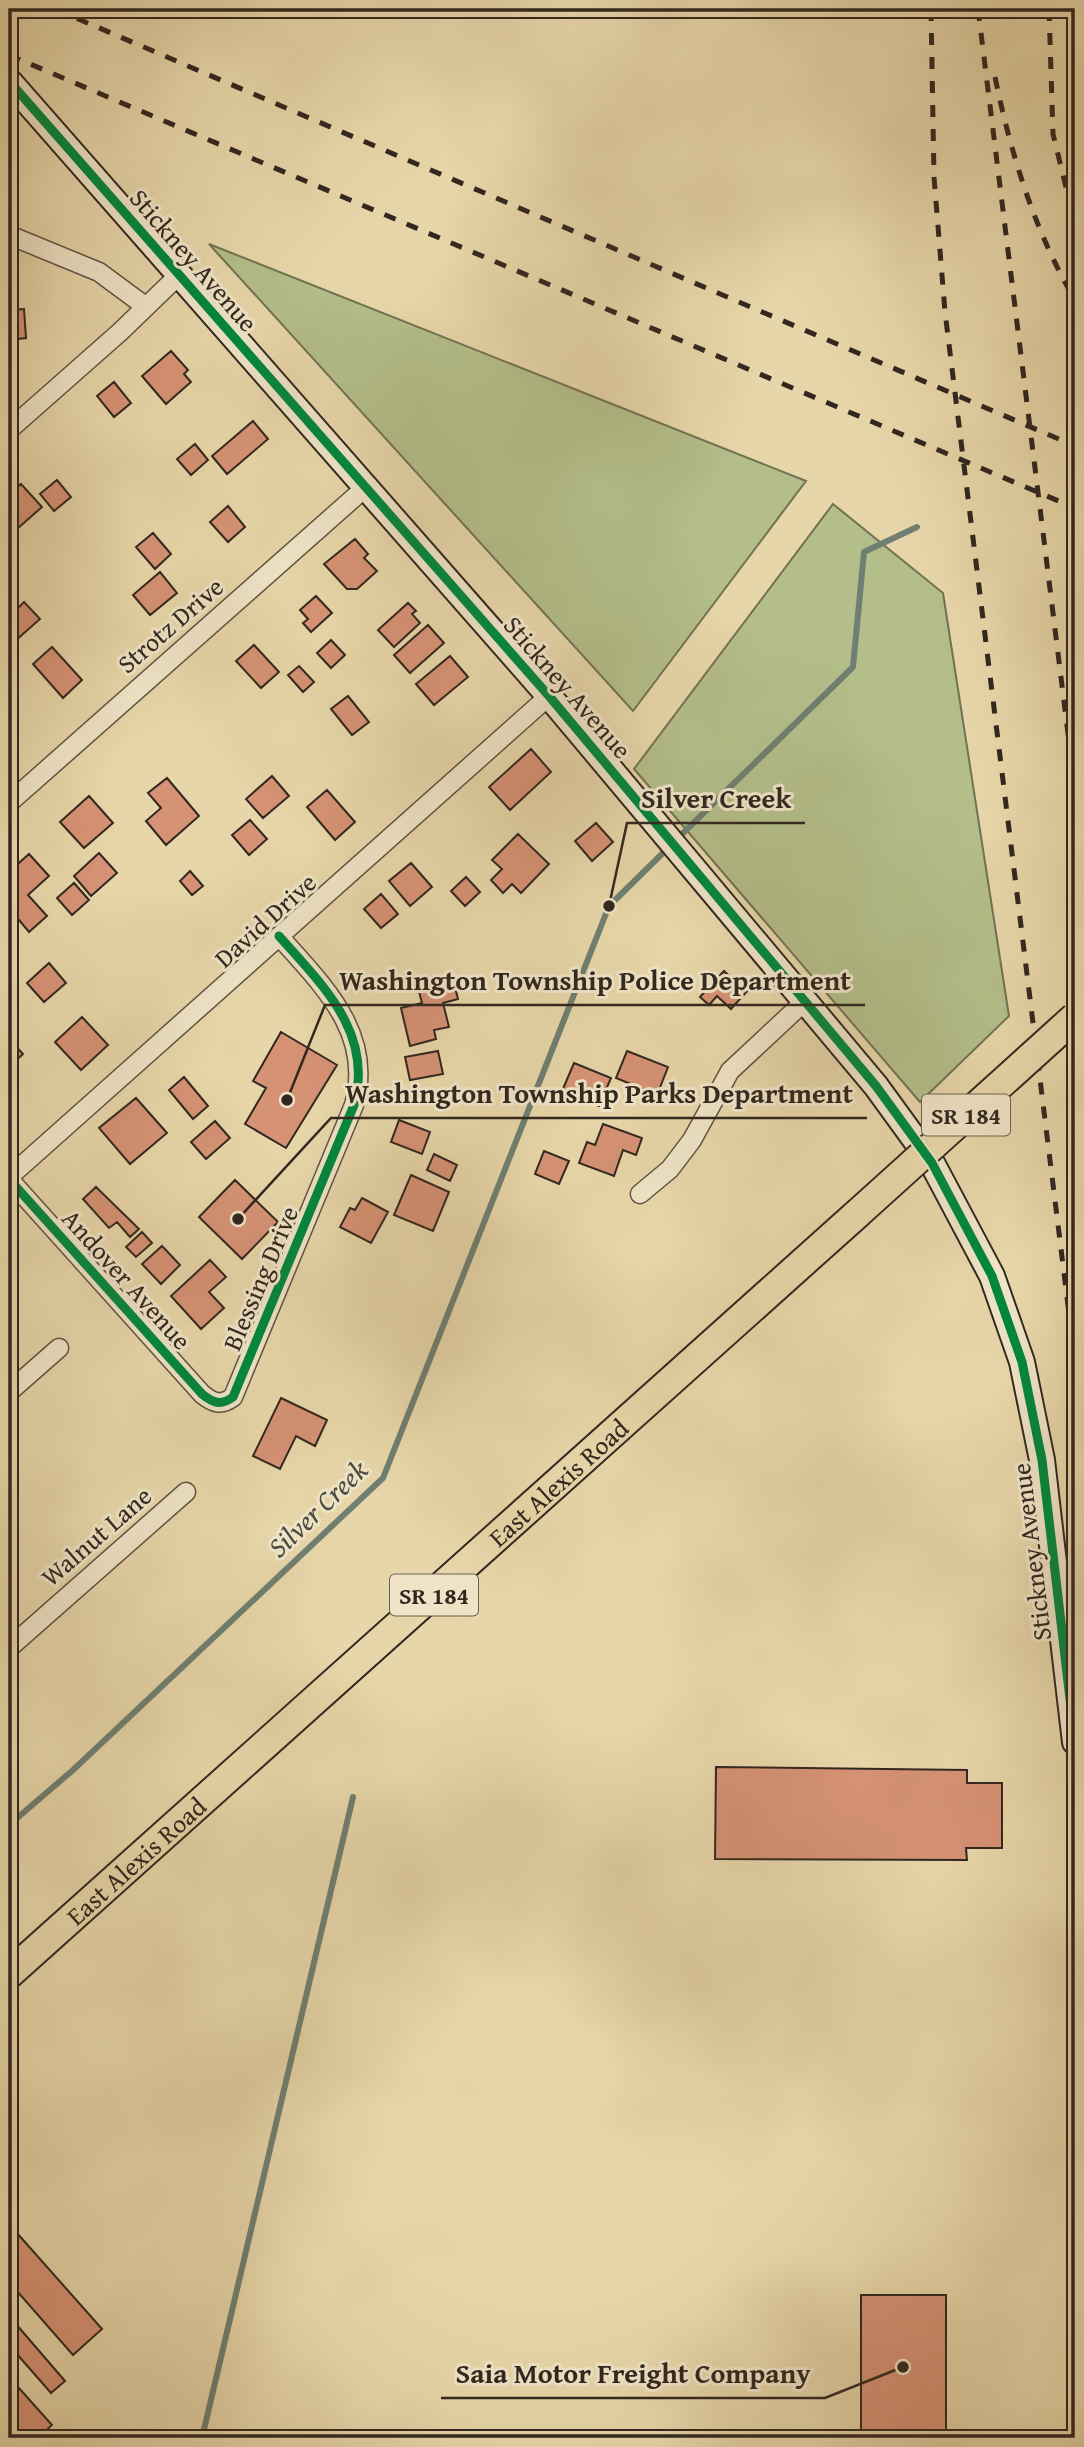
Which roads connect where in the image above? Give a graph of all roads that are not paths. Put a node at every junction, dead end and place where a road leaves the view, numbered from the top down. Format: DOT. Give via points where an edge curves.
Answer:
graph roads {
  1 [pos="9,81"];
  2 [pos="9,235"];
  3 [pos="179,275"];
  4 [pos="145,306"];
  5 [pos="9,430"];
  6 [pos="366,487"];
  7 [pos="549,696"];
  8 [pos="9,803"];
  9 [pos="279,936"];
  10 [pos="804,1002"];
  11 [pos="1075,1017"];
  12 [pos="9,1178"];
  13 [pos="640,1194"];
  14 [pos="59,1348"];
  15 [pos="9,1392"];
  16 [pos="216,1403"];
  17 [pos="186,1492"];
  18 [pos="9,1648"];
  19 [pos="1075,1742"];
  20 [pos="11,1968"];
  1 -- 3 [label="street, Stickney Avenue"];
  2 -- 4 [label="street" via="99,272"];
  3 -- 4 [label="street"];
  3 -- 6 [label="street, Stickney Avenue"];
  4 -- 5 [label="street"];
  6 -- 7 [label="street, Stickney Avenue"];
  6 -- 8 [label="street, Strotz Drive"];
  7 -- 9 [label="street, David Drive"];
  7 -- 10 [label="street, Stickney Avenue"];
  9 -- 12 [label="street, David Drive"];
  9 -- 16 [label="street, Blessing Drive" via="341,1010 356,1047 359,1086 238,1387 225,1403"];
  10 -- 13 [label="street" via="730,1071 692,1140 670,1169"];
  10 -- 19 [label="street, Stickney Avenue" via="876,1086 928,1157 992,1276 1022,1362 1042,1460"];
  11 -- 20 [label="main road, East Alexis Road / SR 184, bridge"];
  12 -- 16 [label="street, Andover Avenue" via="202,1394"];
  14 -- 15 [label="street"];
  17 -- 18 [label="street, Walnut Lane"];
}
